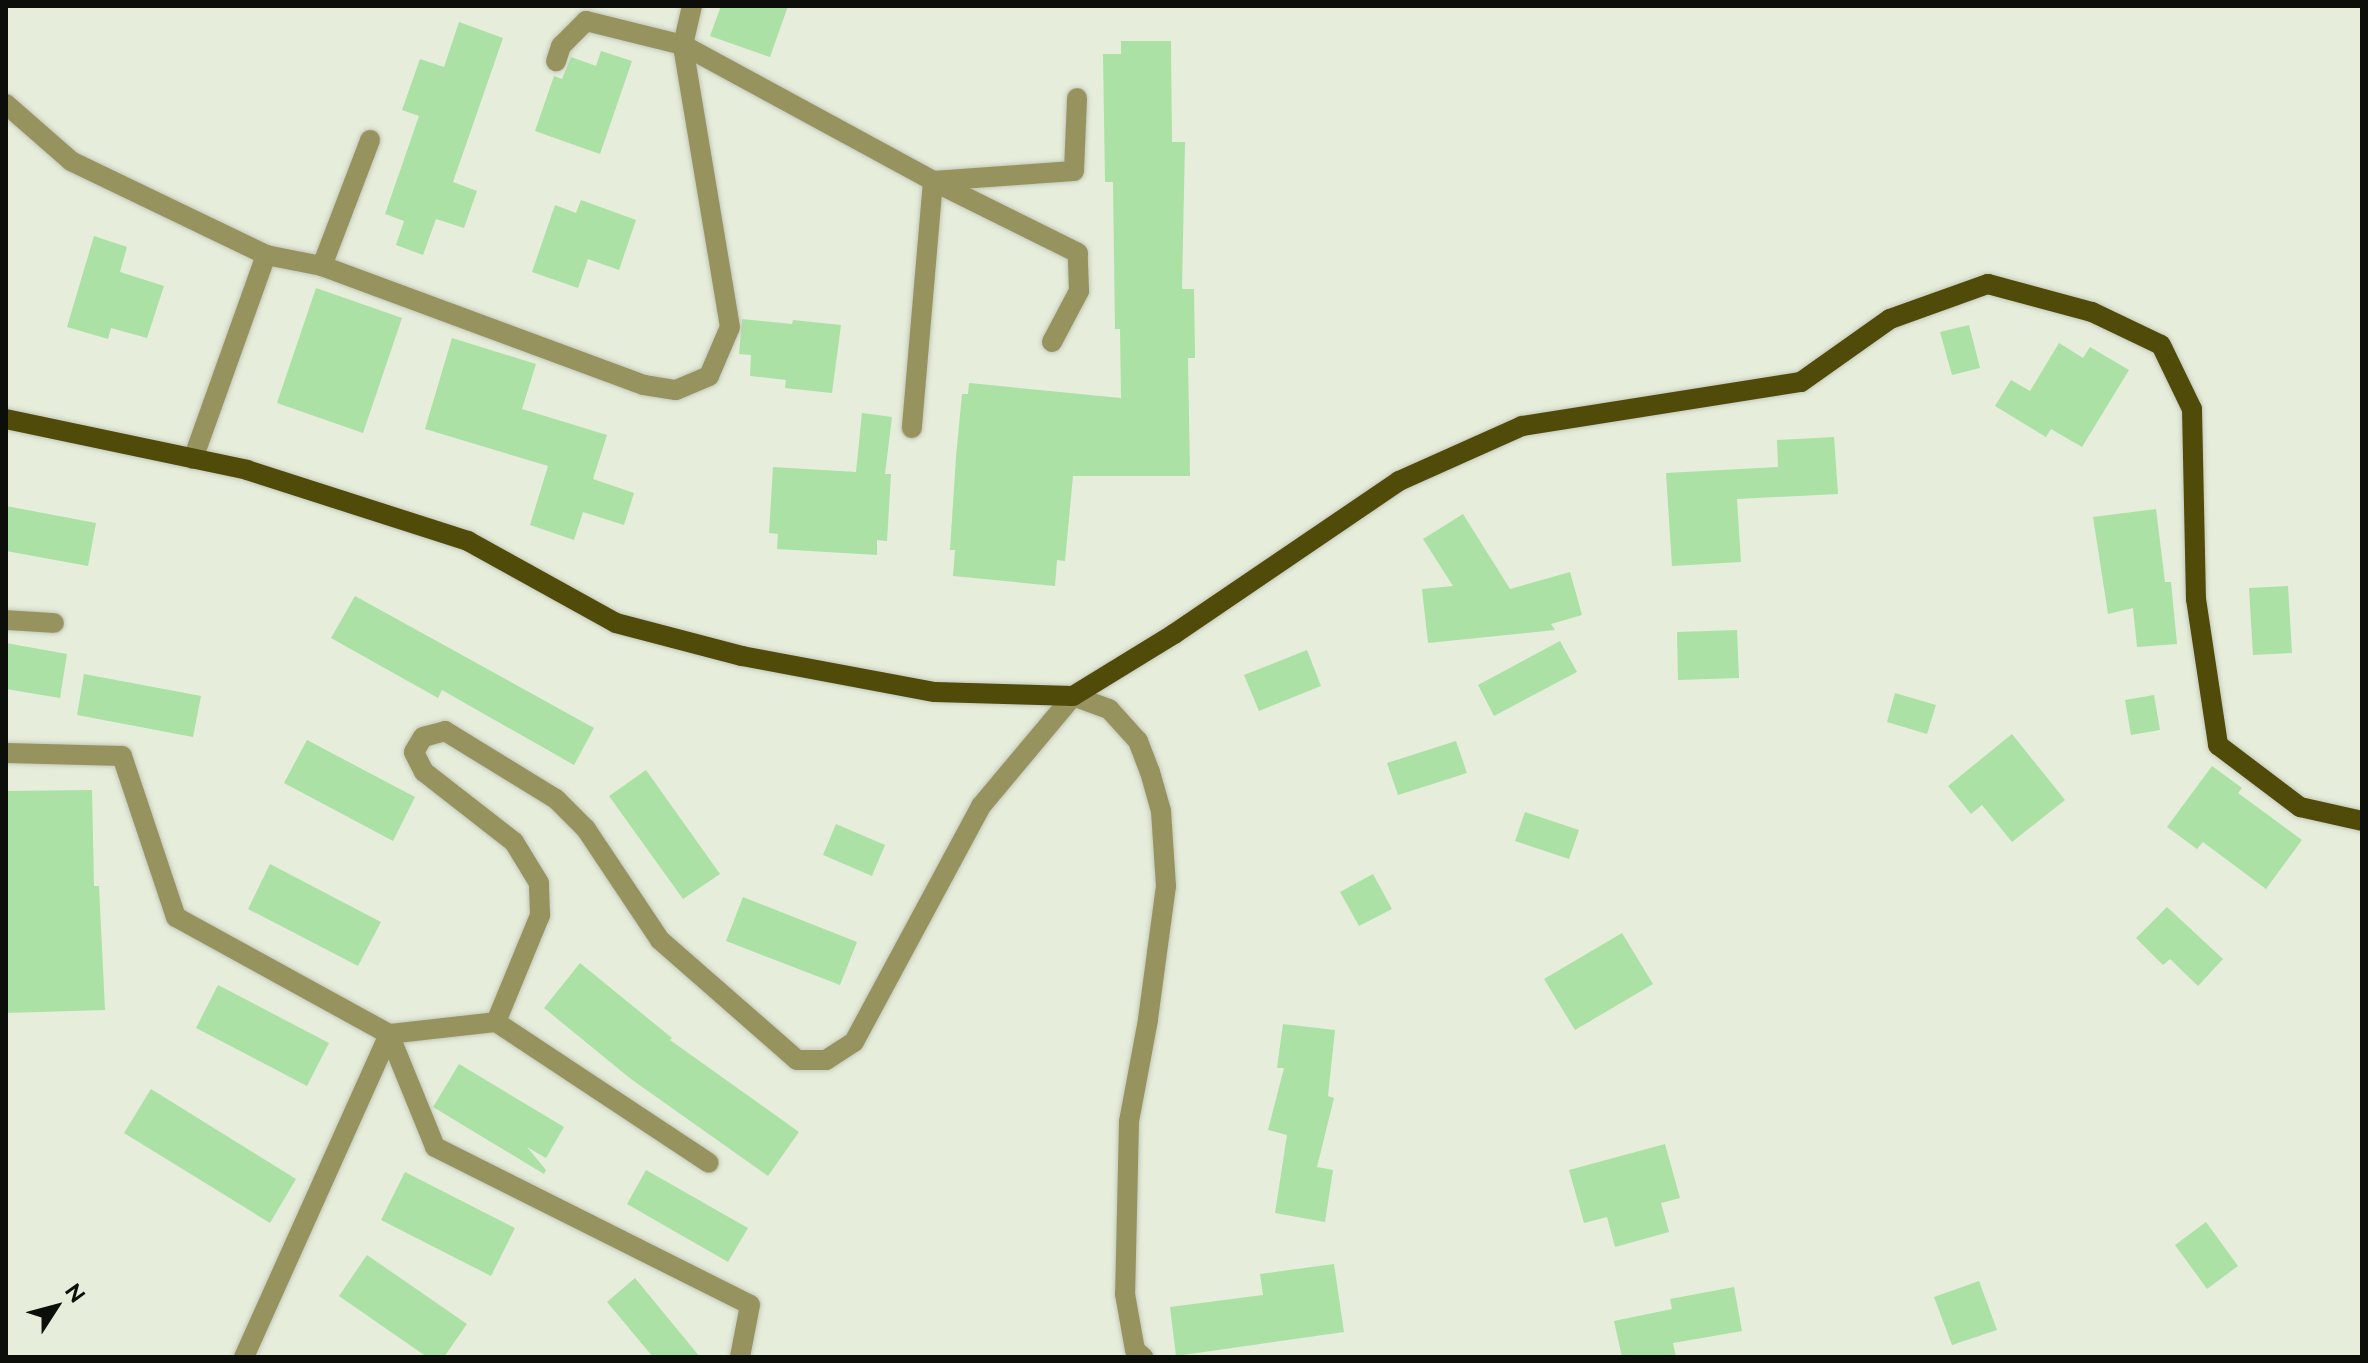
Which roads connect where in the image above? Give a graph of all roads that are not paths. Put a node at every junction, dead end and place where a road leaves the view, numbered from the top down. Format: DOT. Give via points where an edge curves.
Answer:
graph roads {
  1 [pos="692,6"];
  2 [pos="683,45"];
  3 [pos="556,61"];
  4 [pos="1077,98"];
  5 [pos="6,104"];
  6 [pos="370,140"];
  7 [pos="933,181"];
  8 [pos="266,255"];
  9 [pos="322,266"];
  10 [pos="1052,342"];
  11 [pos="6,419"];
  12 [pos="912,428"];
  13 [pos="193,459"];
  14 [pos="6,620"];
  15 [pos="54,623"];
  16 [pos="1073,696"];
  17 [pos="6,753"];
  18 [pos="2362,821"];
  19 [pos="496,1022"];
  20 [pos="389,1034"];
  21 [pos="709,1163"];
  22 [pos="244,1357"];
  23 [pos="740,1357"];
  24 [pos="1143,1357"];
  1 -- 2 [label="street"];
  2 -- 3 [label="street" via="586,21 561,46"];
  2 -- 7 [label="street"];
  2 -- 9 [label="street" via="730,327 709,376 676,390 644,385"];
  4 -- 7 [label="street" via="1074,171"];
  5 -- 8 [label="street" via="71,161"];
  6 -- 9 [label="street"];
  7 -- 10 [label="street" via="1078,253 1079,291"];
  7 -- 12 [label="street"];
  8 -- 9 [label="street"];
  8 -- 13 [label="street"];
  11 -- 13 [label="main road"];
  13 -- 16 [label="main road" via="247,470 468,541 616,623 742,656 935,692"];
  14 -- 15 [label="street"];
  16 -- 18 [label="main road" via="1399,481 1522,426 1801,382 1890,319 1988,284 2092,312 2161,345 2192,409 2196,599 2218,745 2300,807"];
  16 -- 19 [label="street" via="981,806 854,1042 826,1060 797,1060 660,940 586,829 556,799 445,731 423,737 414,752 424,772 514,842 539,883 540,915"];
  16 -- 24 [label="street" via="1109,709 1138,741 1161,811 1166,886 1129,1122 1125,1294 1135,1350"];
  17 -- 20 [label="street" via="122,756 176,917"];
  19 -- 20 [label="street"];
  19 -- 21 [label="street"];
  20 -- 22 [label="street"];
  20 -- 23 [label="street" via="435,1147 750,1305"];
}
